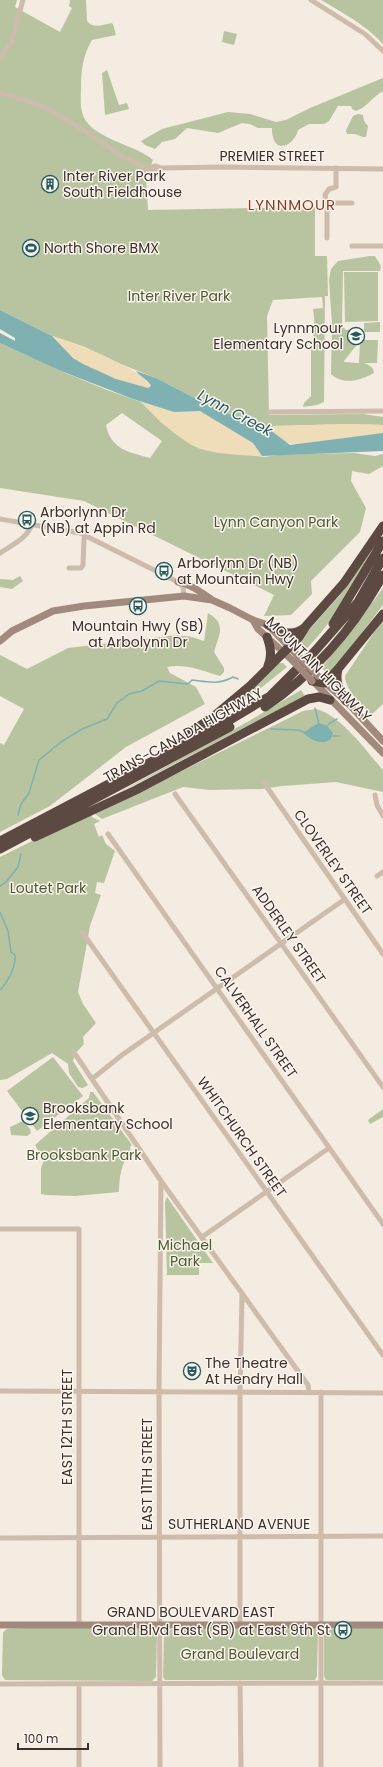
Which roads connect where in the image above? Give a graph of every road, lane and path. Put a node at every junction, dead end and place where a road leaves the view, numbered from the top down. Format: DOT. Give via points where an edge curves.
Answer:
graph roads {
  1 [pos="23,0"];
  2 [pos="310,0"];
  3 [pos="383,51"];
  4 [pos="0,57"];
  5 [pos="0,93"];
  6 [pos="336,168"];
  7 [pos="383,169"];
  8 [pos="327,203"];
  9 [pos="352,203"];
  10 [pos="326,238"];
  11 [pos="352,246"];
  12 [pos="383,246"];
  13 [pos="383,411"];
  14 [pos="270,412"];
  15 [pos="0,519"];
  16 [pos="32,524"];
  17 [pos="383,526"];
  18 [pos="86,536"];
  19 [pos="383,541"];
  20 [pos="0,553"];
  21 [pos="383,558"];
  22 [pos="69,568"];
  23 [pos="383,576"];
  24 [pos="178,582"];
  25 [pos="184,596"];
  26 [pos="212,600"];
  27 [pos="383,614"];
  28 [pos="253,620"];
  29 [pos="268,625"];
  30 [pos="306,626"];
  31 [pos="267,636"];
  32 [pos="0,641"];
  33 [pos="320,646"];
  34 [pos="287,650"];
  35 [pos="266,670"];
  36 [pos="338,670"];
  37 [pos="315,678"];
  38 [pos="325,684"];
  39 [pos="330,700"];
  40 [pos="346,701"];
  41 [pos="383,741"];
  42 [pos="173,750"];
  43 [pos="383,753"];
  44 [pos="264,783"];
  45 [pos="175,794"];
  46 [pos="375,795"];
  47 [pos="383,816"];
  48 [pos="108,834"];
  49 [pos="0,841"];
  50 [pos="0,850"];
  51 [pos="383,872"];
  52 [pos="377,876"];
  53 [pos="345,899"];
  54 [pos="82,932"];
  55 [pos="282,944"];
  56 [pos="383,954"];
  57 [pos="218,989"];
  58 [pos="154,1033"];
  59 [pos="73,1051"];
  60 [pos="92,1079"];
  61 [pos="383,1087"];
  62 [pos="329,1148"];
  63 [pos="161,1181"];
  64 [pos="266,1192"];
  65 [pos="383,1224"];
  66 [pos="0,1229"];
  67 [pos="202,1237"];
  68 [pos="242,1295"];
  69 [pos="382,1353"];
  70 [pos="0,1391"];
  71 [pos="79,1392"];
  72 [pos="159,1392"];
  73 [pos="240,1392"];
  74 [pos="309,1392"];
  75 [pos="321,1392"];
  76 [pos="383,1393"];
  77 [pos="321,1536"];
  78 [pos="383,1536"];
  79 [pos="79,1537"];
  80 [pos="160,1537"];
  81 [pos="240,1537"];
  82 [pos="0,1538"];
  83 [pos="160,1624"];
  84 [pos="321,1624"];
  85 [pos="0,1625"];
  86 [pos="79,1625"];
  87 [pos="240,1625"];
  88 [pos="383,1625"];
  89 [pos="160,1683"];
  90 [pos="240,1683"];
  91 [pos="321,1683"];
  92 [pos="383,1683"];
  93 [pos="0,1684"];
  94 [pos="79,1684"];
  95 [pos="79,1767"];
  96 [pos="160,1767"];
  97 [pos="241,1767"];
  98 [pos="321,1767"];
  1 -- 4 [label="street" via="11,43"];
  2 -- 3 [label="street" via="357,29"];
  5 -- 6 [label="street, PREMIER STREET" via="51,110 121,156 146,168"];
  6 -- 7 [label="street, PREMIER STREET"];
  6 -- 8 [label="street" via="336,186 326,191"];
  8 -- 9 [label="street"];
  8 -- 10 [label="street"];
  11 -- 12 [label="street"];
  13 -- 14 [label="street"];
  15 -- 16 [label="street"];
  16 -- 18 [label="street" via="72,530"];
  16 -- 20 [label="street" via="24,537"];
  17 -- 30 [label="highway" via="344,583"];
  18 -- 22 [label="street" via="83,565 81,568"];
  18 -- 24 [label="street"];
  19 -- 33 [label="highway"];
  21 -- 33 [label="highway" via="358,602"];
  23 -- 50 [label="highway, TRANS-CANADA HIGHWAY" via="357,618 334,648 274,701"];
  24 -- 25 [label="street" via="184,587"];
  24 -- 26 [label="main road"];
  25 -- 26 [label="main road, MOUNTAIN HIGHWAY"];
  25 -- 32 [label="main road, MOUNTAIN HIGHWAY" via="53,611 12,631"];
  26 -- 28 [label="main road, MOUNTAIN HIGHWAY"];
  27 -- 36 [label="highway"];
  28 -- 29 [label="main road, MOUNTAIN HIGHWAY"];
  28 -- 31 [label="main road, MOUNTAIN HIGHWAY" via="258,629"];
  29 -- 30 [label="highway" via="289,633"];
  29 -- 34 [label="main road, MOUNTAIN HIGHWAY"];
  30 -- 34 [label="highway"];
  31 -- 34 [label="main road, MOUNTAIN HIGHWAY"];
  31 -- 35 [label="highway" via="271,659"];
  33 -- 42 [label="highway, TRANS-CANADA HIGHWAY" via="270,696"];
  34 -- 35 [label="highway"];
  34 -- 37 [label="main road, MOUNTAIN HIGHWAY, bridge"];
  35 -- 42 [label="highway" via="234,700 192,731"];
  36 -- 38 [label="highway"];
  36 -- 40 [label="highway" via="339,691"];
  37 -- 38 [label="highway"];
  37 -- 39 [label="main road, MOUNTAIN HIGHWAY"];
  38 -- 40 [label="main road, MOUNTAIN HIGHWAY"];
  39 -- 43 [label="main road, MOUNTAIN HIGHWAY" via="342,709"];
  39 -- 50 [label="highway" via="318,697 308,699 136,790 12,847"];
  40 -- 41 [label="main road, MOUNTAIN HIGHWAY"];
  42 -- 49 [label="highway, TRANS-CANADA HIGHWAY"];
  44 -- 53 [label="street, CLOVERLEY STREET"];
  45 -- 55 [label="street, ADDERLEY STREET"];
  46 -- 47 [label="street"];
  48 -- 57 [label="street, CALVERHALL STREET"];
  51 -- 52 [label="street"];
  53 -- 55 [label="street"];
  53 -- 56 [label="street, CLOVERLEY STREET"];
  54 -- 58 [label="street, WHITCHURCH STREET"];
  55 -- 57 [label="street"];
  55 -- 61 [label="street, ADDERLEY STREET"];
  57 -- 58 [label="street"];
  57 -- 62 [label="street, CALVERHALL STREET"];
  58 -- 60 [label="street"];
  58 -- 64 [label="street, WHITCHURCH STREET"];
  59 -- 60 [label="street"];
  60 -- 63 [label="street"];
  62 -- 64 [label="street"];
  62 -- 65 [label="street, CALVERHALL STREET"];
  63 -- 67 [label="street"];
  63 -- 72 [label="street, EAST 11TH STREET"];
  64 -- 67 [label="street"];
  64 -- 69 [label="street, WHITCHURCH STREET"];
  66 -- 71 [label="street, EAST 12TH STREET" via="79,1229"];
  67 -- 68 [label="street"];
  68 -- 73 [label="street"];
  68 -- 74 [label="street" via="308,1385"];
  70 -- 71 [label="street"];
  71 -- 72 [label="street"];
  71 -- 79 [label="street, EAST 12TH STREET"];
  72 -- 73 [label="street"];
  72 -- 80 [label="street, EAST 11TH STREET"];
  73 -- 74 [label="street"];
  73 -- 81 [label="street"];
  74 -- 75 [label="street"];
  75 -- 76 [label="street"];
  75 -- 77 [label="street"];
  77 -- 78 [label="street, SUTHERLAND AVENUE"];
  77 -- 81 [label="street, SUTHERLAND AVENUE"];
  77 -- 84 [label="street"];
  79 -- 80 [label="street, SUTHERLAND AVENUE"];
  79 -- 82 [label="street, SUTHERLAND AVENUE"];
  79 -- 86 [label="street, EAST 12TH STREET"];
  80 -- 81 [label="street, SUTHERLAND AVENUE"];
  80 -- 83 [label="street, EAST 11TH STREET"];
  81 -- 87 [label="street"];
  83 -- 86 [label="main road, GRAND BOULEVARD EAST"];
  83 -- 87 [label="main road, GRAND BOULEVARD EAST"];
  83 -- 89 [label="street, EAST 11TH STREET"];
  84 -- 87 [label="main road, GRAND BOULEVARD EAST"];
  84 -- 88 [label="main road, GRAND BOULEVARD EAST"];
  84 -- 91 [label="street"];
  85 -- 86 [label="main road, GRAND BOULEVARD EAST"];
  89 -- 90 [label="street"];
  89 -- 94 [label="street"];
  89 -- 96 [label="street, EAST 11TH STREET"];
  90 -- 91 [label="street"];
  90 -- 97 [label="street"];
  91 -- 92 [label="street"];
  91 -- 98 [label="street"];
  93 -- 94 [label="street"];
  94 -- 95 [label="street"];
}
